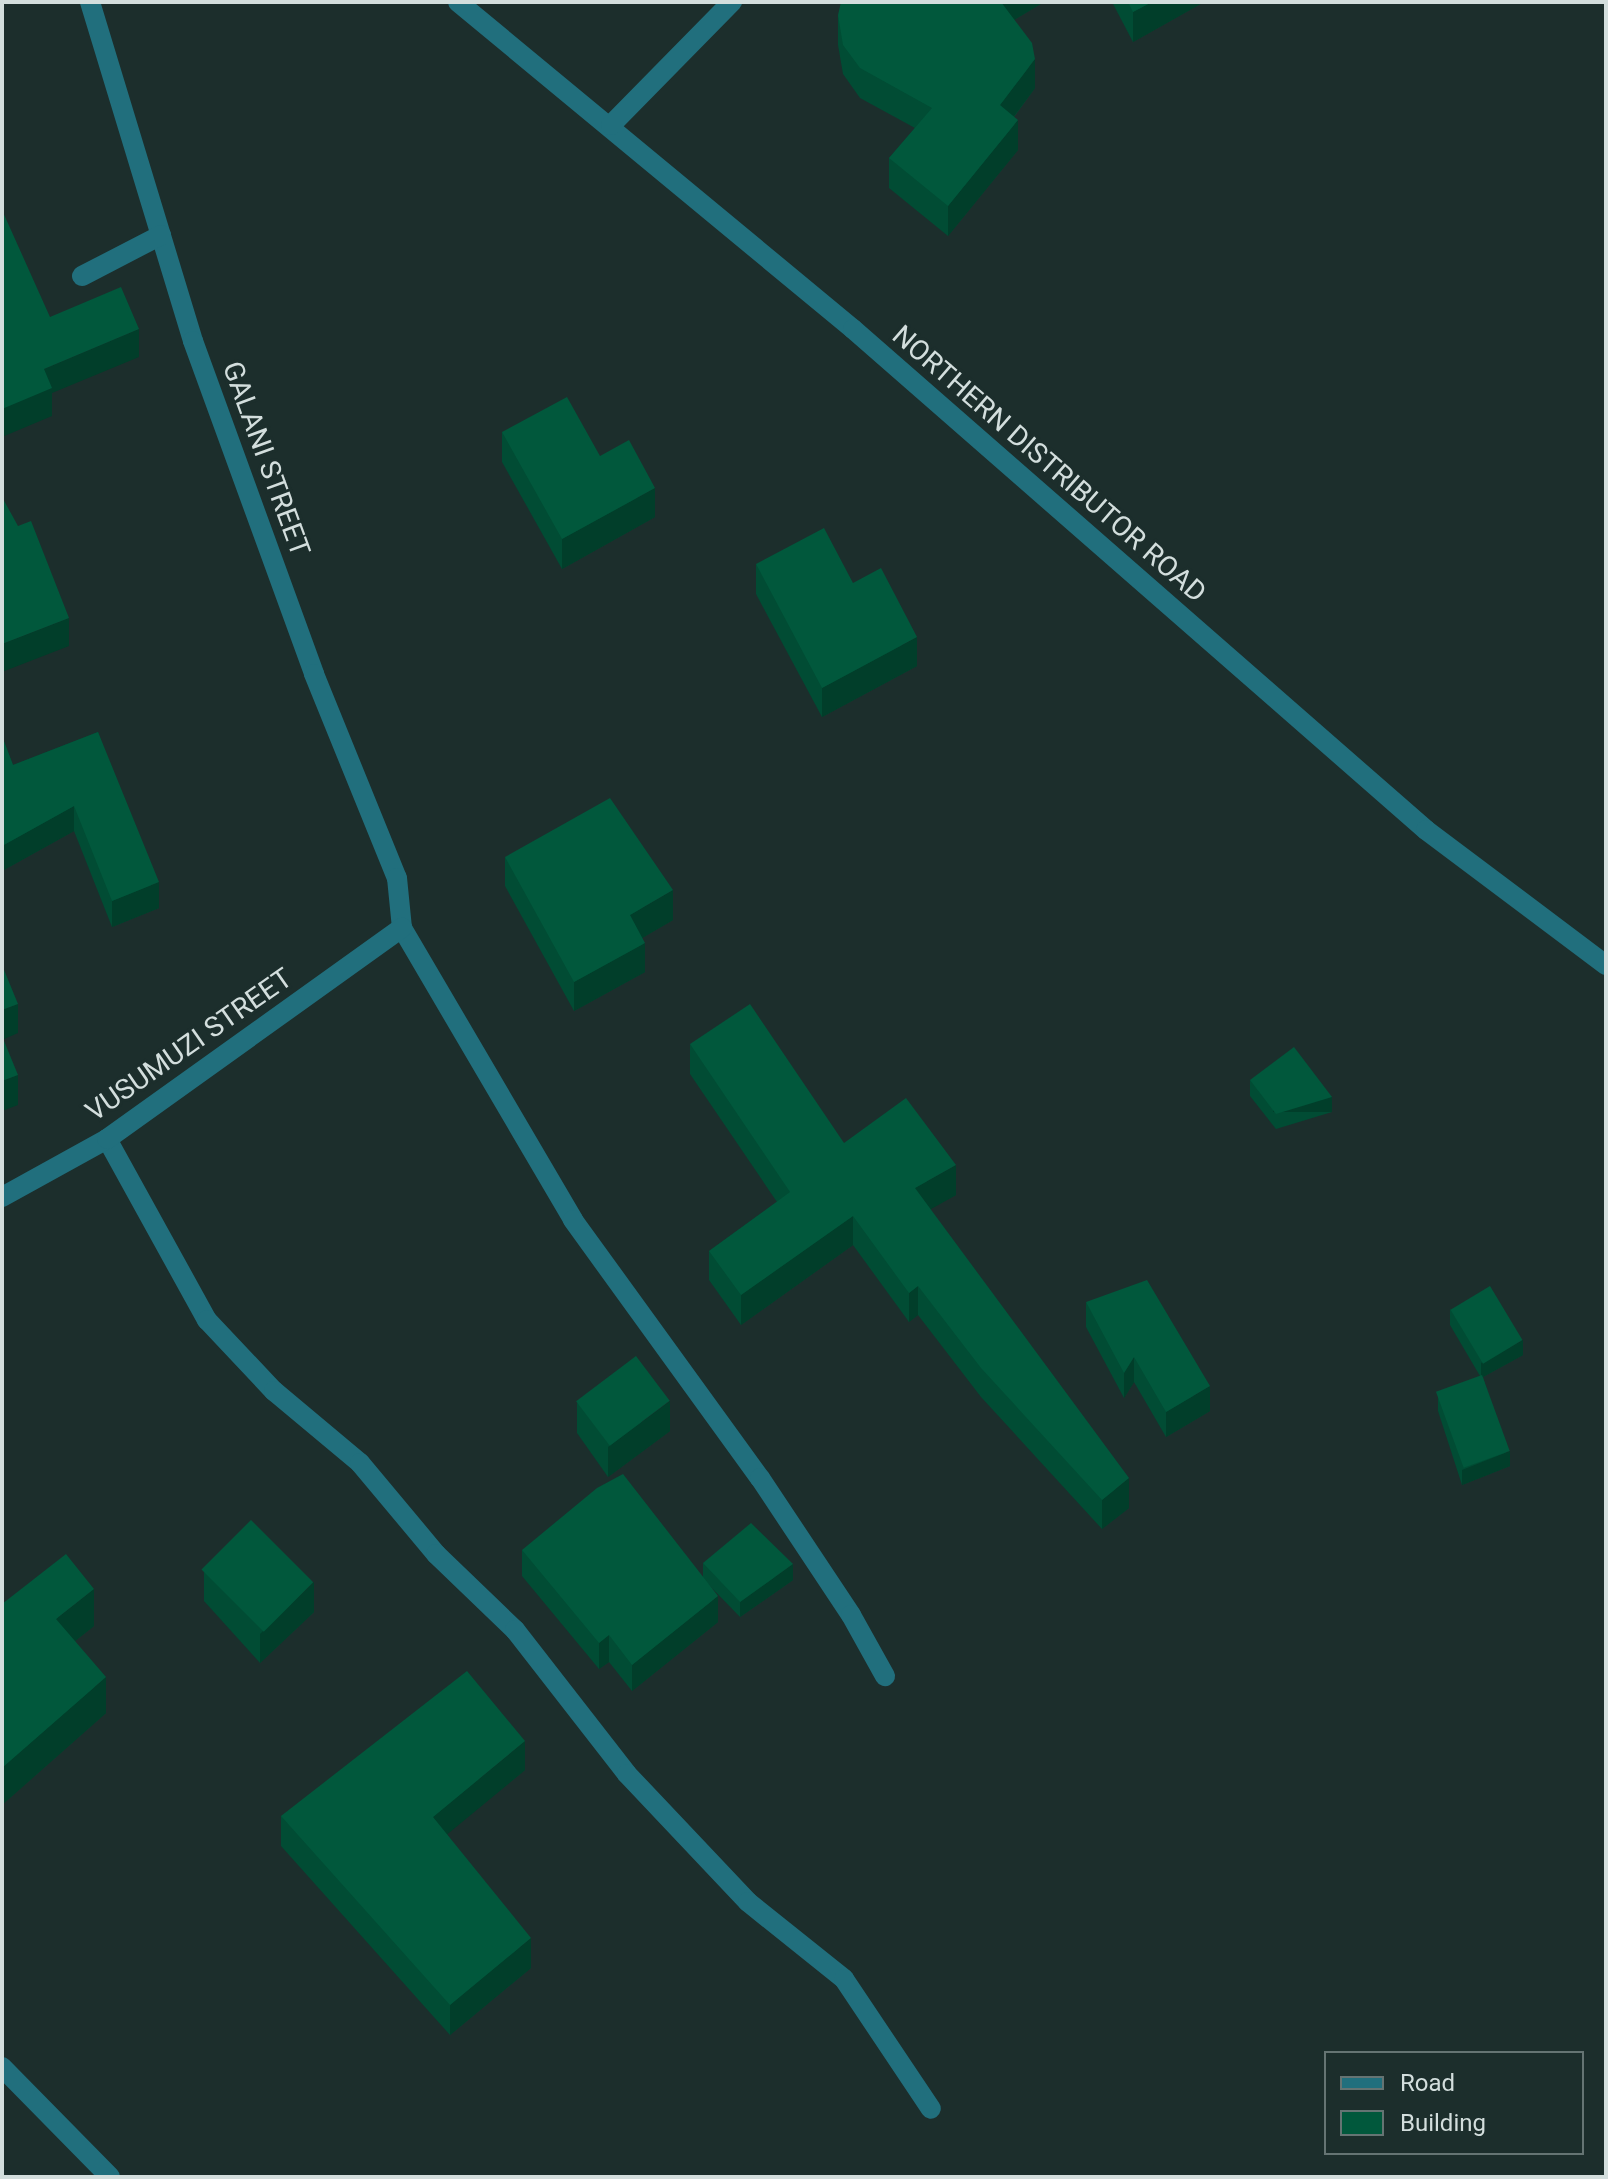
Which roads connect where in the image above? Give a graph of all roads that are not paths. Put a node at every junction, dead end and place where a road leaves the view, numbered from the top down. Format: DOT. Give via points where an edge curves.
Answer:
graph roads {
  1 [pos="90,2"];
  2 [pos="458,2"];
  3 [pos="732,2"];
  4 [pos="611,125"];
  5 [pos="161,235"];
  6 [pos="82,276"];
  7 [pos="402,928"];
  8 [pos="1606,965"];
  9 [pos="107,1139"];
  10 [pos="2,1197"];
  11 [pos="885,1676"];
  12 [pos="2,2067"];
  13 [pos="931,2109"];
  14 [pos="110,2177"];
  1 -- 5 [label="street, GALANI STREET"];
  2 -- 4 [label="street, NORTHERN DISTRIBUTOR ROAD"];
  3 -- 4 [label="street"];
  4 -- 8 [label="street, NORTHERN DISTRIBUTOR ROAD" via="1426,830"];
  5 -- 6 [label="street"];
  5 -- 7 [label="street, GALANI STREET" via="193,341 314,674 397,878"];
  7 -- 9 [label="street, VUSUMUZI STREET"];
  7 -- 11 [label="street" via="573,1220 768,1491"];
  9 -- 10 [label="street, VUSUMUZI STREET"];
  9 -- 13 [label="street" via="207,1320 274,1391 360,1463 436,1554 515,1630 627,1774 748,1902 844,1979"];
  12 -- 14 [label="street"];
}
